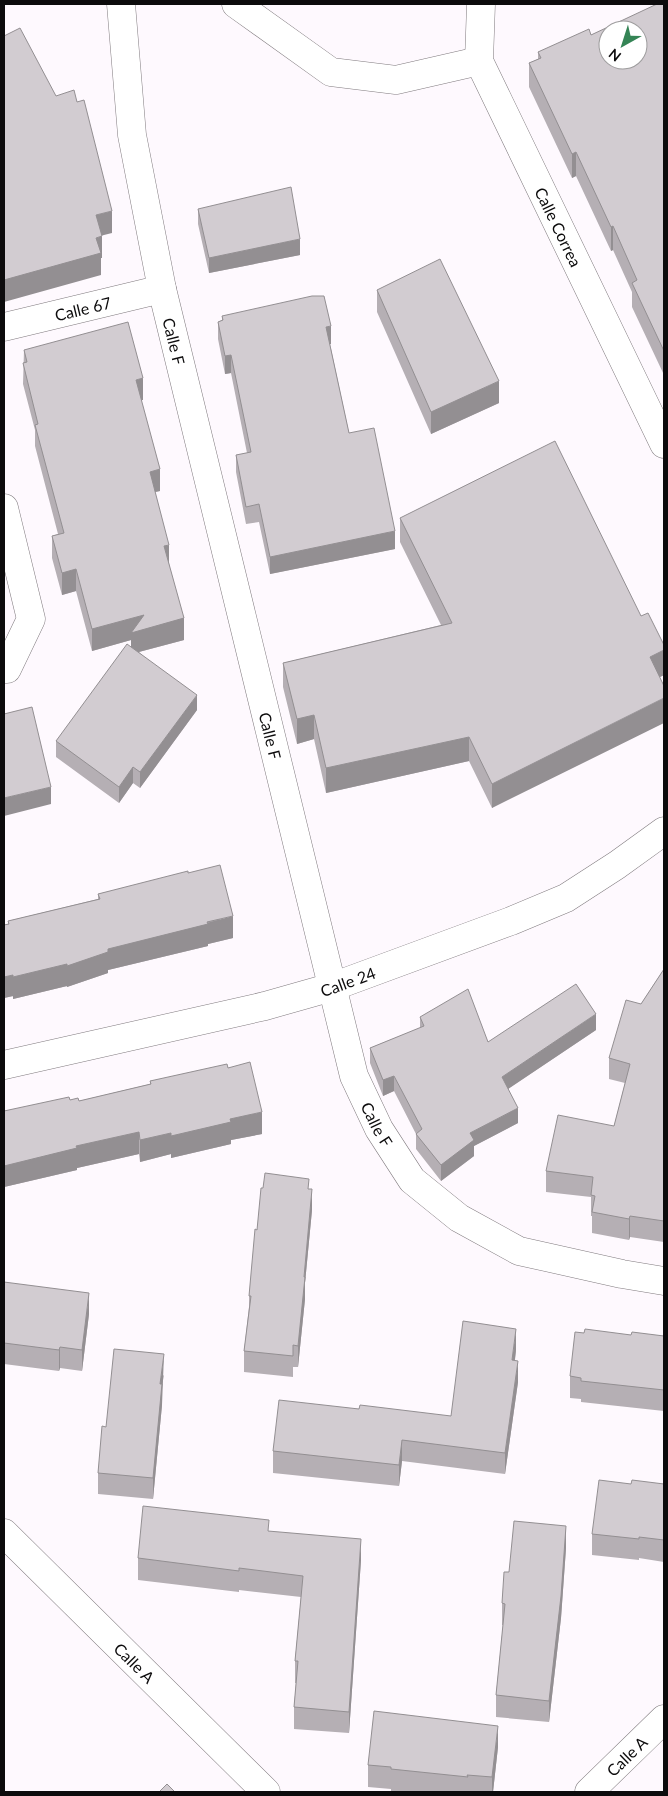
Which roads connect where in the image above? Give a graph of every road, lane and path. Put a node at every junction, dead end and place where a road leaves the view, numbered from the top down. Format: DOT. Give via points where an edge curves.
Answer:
graph roads {
  1 [pos="121,4"];
  2 [pos="236,4"];
  3 [pos="481,4"];
  4 [pos="479,60"];
  5 [pos="162,289"];
  6 [pos="4,327"];
  7 [pos="664,444"];
  8 [pos="4,508"];
  9 [pos="4,669"];
  10 [pos="664,831"];
  11 [pos="332,987"];
  12 [pos="4,1065"];
  13 [pos="664,1281"];
  14 [pos="4,1533"];
  15 [pos="664,1719"];
  16 [pos="266,1792"];
  17 [pos="589,1792"];
  1 -- 5 [label="street, Calle F" via="132,134"];
  2 -- 4 [label="street" via="331,72 396,80"];
  3 -- 4 [label="street, Calle Correa"];
  4 -- 7 [label="street, Calle Correa"];
  5 -- 6 [label="street, Calle 67"];
  5 -- 11 [label="street, Calle F"];
  8 -- 9 [label="street" via="31,619 7,669"];
  10 -- 11 [label="street, Calle 24" via="566,898"];
  11 -- 12 [label="street, Calle 24" via="265,1006"];
  11 -- 13 [label="street, Calle F" via="354,1076 379,1129 412,1180 459,1218 519,1251"];
  14 -- 16 [label="street, Calle A"];
  15 -- 17 [label="street, Calle A"];
}
